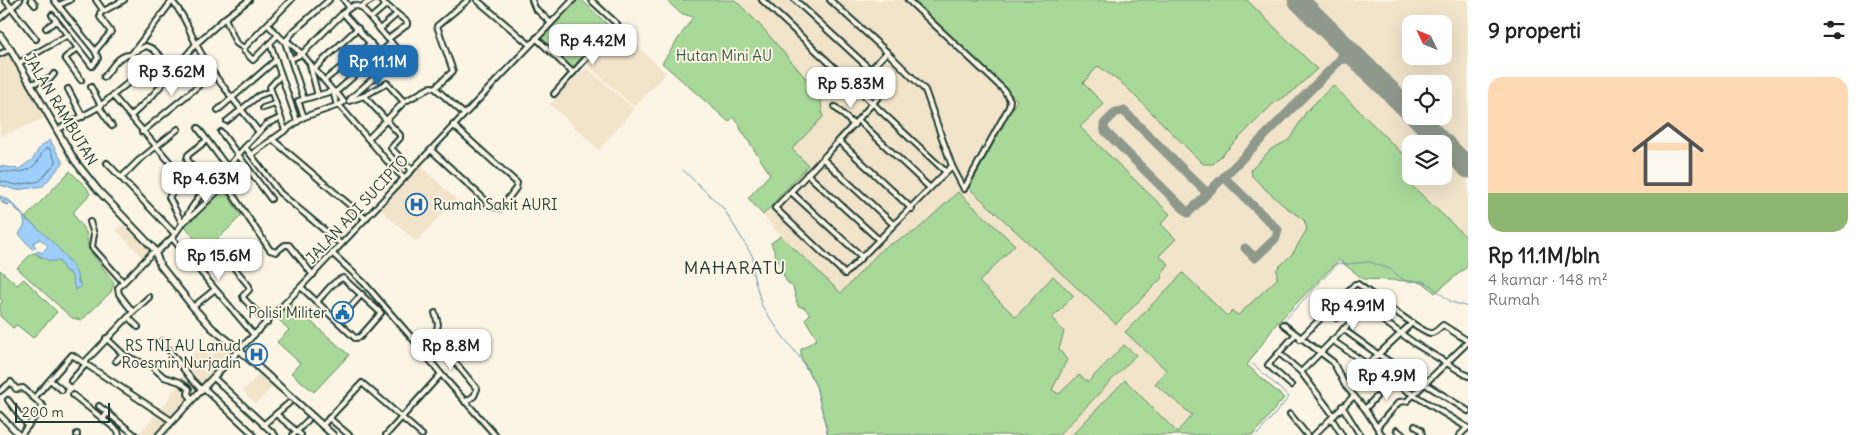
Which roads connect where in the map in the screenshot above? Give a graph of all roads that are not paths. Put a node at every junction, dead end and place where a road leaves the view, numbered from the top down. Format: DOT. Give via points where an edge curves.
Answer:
graph roads {
  1 [pos="5,0"];
  2 [pos="20,0"];
  3 [pos="31,0"];
  4 [pos="54,0"];
  5 [pos="70,0"];
  6 [pos="96,0"];
  7 [pos="124,0"];
  8 [pos="249,0"];
  9 [pos="291,0"];
  10 [pos="329,0"];
  11 [pos="344,0"];
  12 [pos="372,0"];
  13 [pos="380,0"];
  14 [pos="468,0"];
  15 [pos="477,0"];
  16 [pos="532,0"];
  17 [pos="573,0"];
  18 [pos="591,0"];
  19 [pos="762,0"];
  20 [pos="795,0"];
  21 [pos="830,0"];
  22 [pos="908,0"];
  23 [pos="171,1"];
  24 [pos="35,5"];
  25 [pos="59,5"];
  26 [pos="386,5"];
  27 [pos="349,7"];
  28 [pos="360,7"];
  29 [pos="12,8"];
  30 [pos="103,10"];
  31 [pos="343,13"];
  32 [pos="397,14"];
  33 [pos="52,16"];
  34 [pos="0,18"];
  35 [pos="225,18"];
  36 [pos="371,18"];
  37 [pos="56,20"];
  38 [pos="551,23"];
  39 [pos="268,25"];
  40 [pos="46,28"];
  41 [pos="358,28"];
  42 [pos="380,29"];
  43 [pos="0,35"];
  44 [pos="68,35"];
  45 [pos="278,35"];
  46 [pos="388,38"];
  47 [pos="536,38"];
  48 [pos="36,39"];
  49 [pos="286,41"];
  50 [pos="270,42"];
  51 [pos="371,43"];
  52 [pos="392,43"];
  53 [pos="196,44"];
  54 [pos="530,44"];
  55 [pos="78,48"];
  56 [pos="11,49"];
  57 [pos="134,51"];
  58 [pos="244,51"];
  59 [pos="95,52"];
  60 [pos="887,52"];
  61 [pos="379,53"];
  62 [pos="0,54"];
  63 [pos="302,54"];
  64 [pos="401,54"];
  65 [pos="131,55"];
  66 [pos="291,59"];
  67 [pos="276,60"];
  68 [pos="309,62"];
  69 [pos="408,62"];
  70 [pos="19,63"];
  71 [pos="365,66"];
  72 [pos="315,68"];
  73 [pos="174,70"];
  74 [pos="870,70"];
  75 [pos="574,73"];
  76 [pos="54,74"];
  77 [pos="213,74"];
  78 [pos="281,75"];
  79 [pos="104,77"];
  80 [pos="375,77"];
  81 [pos="81,80"];
  82 [pos="325,80"];
  83 [pos="892,82"];
  84 [pos="30,84"];
  85 [pos="91,87"];
  86 [pos="854,87"];
  87 [pos="435,88"];
  88 [pos="68,89"];
  89 [pos="271,91"];
  90 [pos="334,91"];
  91 [pos="554,94"];
  92 [pos="113,96"];
  93 [pos="318,96"];
  94 [pos="364,96"];
  95 [pos="233,99"];
  96 [pos="304,99"];
  97 [pos="349,101"];
  98 [pos="344,102"];
  99 [pos="404,102"];
  100 [pos="276,104"];
  101 [pos="338,105"];
  102 [pos="872,105"];
  103 [pos="100,106"];
  104 [pos="835,107"];
  105 [pos="263,108"];
  106 [pos="241,109"];
  107 [pos="218,110"];
  108 [pos="464,114"];
  109 [pos="130,116"];
  110 [pos="83,117"];
  111 [pos="304,117"];
  112 [pos="280,118"];
  113 [pos="858,120"];
  114 [pos="227,121"];
  115 [pos="386,121"];
  116 [pos="297,122"];
  117 [pos="453,125"];
  118 [pos="854,125"];
  119 [pos="112,126"];
  120 [pos="198,128"];
  121 [pos="178,129"];
  122 [pos="57,130"];
  123 [pos="285,130"];
  124 [pos="142,132"];
  125 [pos="221,132"];
  126 [pos="259,132"];
  127 [pos="272,139"];
  128 [pos="207,140"];
  129 [pos="368,140"];
  130 [pos="839,141"];
  131 [pos="157,147"];
  132 [pos="245,147"];
  133 [pos="431,150"];
  134 [pos="252,154"];
  135 [pos="238,156"];
  136 [pos="823,159"];
  137 [pos="107,163"];
  138 [pos="952,166"];
  139 [pos="227,167"];
  140 [pos="412,170"];
  141 [pos="946,172"];
  142 [pos="807,174"];
  143 [pos="220,176"];
  144 [pos="121,178"];
  145 [pos="404,178"];
  146 [pos="181,182"];
  147 [pos="225,184"];
  148 [pos="930,188"];
  149 [pos="790,192"];
  150 [pos="271,199"];
  151 [pos="912,209"];
  152 [pos="366,219"];
  153 [pos="90,222"];
  154 [pos="183,222"];
  155 [pos="893,224"];
  156 [pos="175,234"];
  157 [pos="172,238"];
  158 [pos="878,239"];
  159 [pos="341,244"];
  160 [pos="154,253"];
  161 [pos="332,253"];
  162 [pos="862,256"];
  163 [pos="200,269"];
  164 [pos="313,275"];
  165 [pos="123,282"];
  166 [pos="301,287"];
  167 [pos="214,290"];
  168 [pos="362,294"];
  169 [pos="1376,297"];
  170 [pos="149,298"];
  171 [pos="317,302"];
  172 [pos="194,307"];
  173 [pos="1364,307"];
  174 [pos="1327,310"];
  175 [pos="133,312"];
  176 [pos="435,313"];
  177 [pos="128,317"];
  178 [pos="1336,318"];
  179 [pos="338,321"];
  180 [pos="267,323"];
  181 [pos="1412,323"];
  182 [pos="1283,324"];
  183 [pos="138,327"];
  184 [pos="1343,329"];
  185 [pos="1401,334"];
  186 [pos="254,335"];
  187 [pos="1295,335"];
  188 [pos="106,338"];
  189 [pos="1300,339"];
  190 [pos="435,340"];
  191 [pos="1332,340"];
  192 [pos="162,341"];
  193 [pos="1468,342"];
  194 [pos="420,348"];
  195 [pos="239,350"];
  196 [pos="1279,353"];
  197 [pos="1319,353"];
  198 [pos="123,354"];
  199 [pos="1379,355"];
  200 [pos="116,361"];
  201 [pos="1447,362"];
  202 [pos="85,363"];
  203 [pos="1368,364"];
  204 [pos="1301,372"];
  205 [pos="441,374"];
  206 [pos="1468,376"];
  207 [pos="214,378"];
  208 [pos="50,380"];
  209 [pos="71,381"];
  210 [pos="1425,384"];
  211 [pos="1291,385"];
  212 [pos="1,388"];
  213 [pos="203,389"];
  214 [pos="62,390"];
  215 [pos="1414,394"];
  216 [pos="74,395"];
  217 [pos="1354,396"];
  218 [pos="1376,397"];
  219 [pos="34,398"];
  220 [pos="192,399"];
  221 [pos="8,400"];
  222 [pos="465,402"];
  223 [pos="289,403"];
  224 [pos="99,406"];
  225 [pos="1342,406"];
  226 [pos="1365,409"];
  227 [pos="108,412"];
  228 [pos="1468,412"];
  229 [pos="276,414"];
  230 [pos="1290,414"];
  231 [pos="0,415"];
  232 [pos="402,417"];
  233 [pos="1333,417"];
  234 [pos="329,418"];
  235 [pos="103,419"];
  236 [pos="308,420"];
  237 [pos="172,421"];
  238 [pos="263,425"];
  239 [pos="28,426"];
  240 [pos="322,426"];
  241 [pos="1415,426"];
  242 [pos="1377,427"];
  243 [pos="1468,428"];
  244 [pos="1398,430"];
  245 [pos="295,433"];
  246 [pos="1317,434"];
  247 [pos="20,435"];
  248 [pos="119,435"];
  249 [pos="135,435"];
  250 [pos="158,435"];
  251 [pos="253,435"];
  252 [pos="275,435"];
  253 [pos="301,435"];
  254 [pos="333,435"];
  255 [pos="349,435"];
  256 [pos="386,435"];
  257 [pos="422,435"];
  258 [pos="495,435"];
  259 [pos="1307,435"];
  260 [pos="1342,435"];
  261 [pos="1360,435"];
  262 [pos="1382,435"];
  263 [pos="1402,435"];
  264 [pos="1422,435"];
  265 [pos="1460,435"];
  1 -- 29 [label="street"];
  2 -- 29 [label="street"];
  3 -- 24 [label="street"];
  4 -- 25 [label="street"];
  5 -- 25 [label="street"];
  6 -- 30 [label="street"];
  7 -- 30 [label="street"];
  8 -- 35 [label="street"];
  9 -- 39 [label="street"];
  10 -- 49 [label="street"];
  11 -- 27 [label="street"];
  12 -- 28 [label="street"];
  13 -- 26 [label="street"];
  14 -- 87 [label="street" via="437,26 453,71"];
  15 -- 54 [label="street"];
  16 -- 38 [label="street" via="535,8"];
  17 -- 38 [label="street, JALAN ADI SUCIPTO"];
  18 -- 75 [label="street" via="617,24"];
  19 -- 86 [label="street"];
  20 -- 74 [label="street"];
  21 -- 60 [label="street"];
  22 -- 138 [label="street" via="1004,90 1010,100 964,189"];
  23 -- 53 [label="street" via="182,12"];
  23 -- 57 [label="street"];
  25 -- 59 [label="street"];
  26 -- 32 [label="street"];
  26 -- 36 [label="street"];
  27 -- 28 [label="street" via="356,4"];
  27 -- 31 [label="street"];
  28 -- 36 [label="street"];
  29 -- 34 [label="street"];
  29 -- 48 [label="street"];
  30 -- 59 [label="street" via="100,17 111,32"];
  31 -- 41 [label="street"];
  31 -- 63 [label="street"];
  32 -- 42 [label="street"];
  32 -- 46 [label="street" via="406,20 407,25"];
  33 -- 37 [label="street"];
  35 -- 39 [label="street" via="236,43 244,48"];
  35 -- 53 [label="street"];
  36 -- 42 [label="street"];
  37 -- 40 [label="street"];
  37 -- 44 [label="street"];
  38 -- 47 [label="street, JALAN ADI SUCIPTO"];
  39 -- 45 [label="street"];
  41 -- 51 [label="street"];
  41 -- 72 [label="street"];
  42 -- 46 [label="street"];
  43 -- 56 [label="main road, JALAN RAMBUTAN"];
  44 -- 55 [label="street"];
  44 -- 70 [label="street"];
  45 -- 49 [label="street"];
  45 -- 50 [label="street"];
  46 -- 52 [label="street"];
  47 -- 54 [label="street, JALAN ADI SUCIPTO"];
  47 -- 75 [label="street"];
  49 -- 63 [label="street"];
  49 -- 66 [label="street"];
  50 -- 58 [label="street" via="253,60"];
  50 -- 67 [label="street"];
  51 -- 61 [label="street"];
  51 -- 82 [label="street"];
  52 -- 61 [label="street"];
  52 -- 64 [label="street"];
  53 -- 73 [label="street"];
  53 -- 77 [label="street"];
  54 -- 108 [label="street, JALAN ADI SUCIPTO"];
  55 -- 59 [label="street" via="92,66 98,58"];
  55 -- 81 [label="street" via="65,58"];
  56 -- 62 [label="street"];
  56 -- 70 [label="main road, JALAN RAMBUTAN"];
  57 -- 65 [label="street"];
  57 -- 73 [label="street" via="150,47"];
  60 -- 74 [label="street"];
  60 -- 138 [label="street" via="925,90"];
  61 -- 71 [label="street"];
  63 -- 66 [label="street"];
  63 -- 68 [label="street"];
  64 -- 69 [label="street"];
  64 -- 80 [label="street"];
  65 -- 79 [label="street" via="120,57"];
  65 -- 92 [label="street" via="142,70"];
  66 -- 96 [label="street"];
  67 -- 78 [label="street"];
  67 -- 95 [label="street"];
  68 -- 72 [label="street"];
  68 -- 93 [label="street"];
  70 -- 84 [label="main road, JALAN RAMBUTAN"];
  71 -- 80 [label="street"];
  71 -- 90 [label="street"];
  72 -- 82 [label="street"];
  73 -- 109 [label="street"];
  74 -- 86 [label="street"];
  75 -- 91 [label="street"];
  76 -- 84 [label="street" via="50,79"];
  77 -- 95 [label="street"];
  77 -- 124 [label="street"];
  78 -- 89 [label="street" via="272,84"];
  78 -- 116 [label="street"];
  80 -- 97 [label="street"];
  82 -- 90 [label="street"];
  83 -- 102 [label="street"];
  84 -- 122 [label="main road, JALAN RAMBUTAN"];
  85 -- 103 [label="street"];
  86 -- 102 [label="street"];
  87 -- 99 [label="street" via="431,87"];
  87 -- 108 [label="street"];
  88 -- 110 [label="street"];
  89 -- 100 [label="street"];
  89 -- 106 [label="street"];
  90 -- 93 [label="street"];
  90 -- 98 [label="street"];
  90 -- 101 [label="street"];
  92 -- 103 [label="street"];
  92 -- 109 [label="street"];
  93 -- 96 [label="street"];
  94 -- 97 [label="street"];
  94 -- 99 [label="street" via="387,83"];
  94 -- 115 [label="street"];
  95 -- 106 [label="street"];
  95 -- 107 [label="street"];
  96 -- 111 [label="street" via="298,101"];
  97 -- 98 [label="street"];
  98 -- 101 [label="street"];
  99 -- 115 [label="street"];
  100 -- 105 [label="street"];
  100 -- 112 [label="street"];
  101 -- 111 [label="street"];
  101 -- 129 [label="street"];
  102 -- 113 [label="street"];
  102 -- 141 [label="street"];
  103 -- 110 [label="street"];
  103 -- 119 [label="street"];
  104 -- 118 [label="street"];
  106 -- 114 [label="street"];
  106 -- 126 [label="street"];
  108 -- 117 [label="street, JALAN ADI SUCIPTO"];
  109 -- 124 [label="street"];
  110 -- 122 [label="street"];
  111 -- 116 [label="street"];
  112 -- 123 [label="street"];
  112 -- 126 [label="street"];
  113 -- 118 [label="street"];
  113 -- 148 [label="street"];
  115 -- 129 [label="street"];
  115 -- 140 [label="street" via="400,136 391,148"];
  116 -- 123 [label="street"];
  117 -- 133 [label="street, JALAN ADI SUCIPTO"];
  117 -- 133 [label="street" via="516,183 516,188 501,208 489,206"];
  118 -- 130 [label="street"];
  120 -- 128 [label="street"];
  121 -- 131 [label="street"];
  122 -- 160 [label="main road, JALAN RAMBUTAN" via="93,185"];
  123 -- 127 [label="street"];
  124 -- 131 [label="street"];
  125 -- 135 [label="street"];
  126 -- 132 [label="street"];
  127 -- 134 [label="street"];
  127 -- 152 [label="street"];
  128 -- 139 [label="street"];
  128 -- 146 [label="street" via="188,156 194,169"];
  129 -- 145 [label="street"];
  130 -- 136 [label="street"];
  130 -- 151 [label="street"];
  131 -- 144 [label="street"];
  131 -- 146 [label="street" via="180,174"];
  132 -- 134 [label="street"];
  132 -- 135 [label="street"];
  133 -- 140 [label="street, JALAN ADI SUCIPTO"];
  134 -- 159 [label="street" via="280,193"];
  135 -- 139 [label="street"];
  135 -- 150 [label="street"];
  136 -- 142 [label="street"];
  136 -- 155 [label="street"];
  137 -- 144 [label="street"];
  138 -- 141 [label="street"];
  139 -- 143 [label="street"];
  140 -- 145 [label="street, JALAN ADI SUCIPTO"];
  141 -- 148 [label="street"];
  142 -- 149 [label="street"];
  142 -- 158 [label="street"];
  143 -- 147 [label="street"];
  143 -- 154 [label="street" via="200,196"];
  144 -- 156 [label="street"];
  145 -- 152 [label="street, JALAN ADI SUCIPTO"];
  146 -- 154 [label="street" via="169,197"];
  147 -- 154 [label="street"];
  147 -- 164 [label="street" via="270,250 276,252 289,245"];
  148 -- 151 [label="street"];
  149 -- 162 [label="street"];
  149 -- 162 [label="street" via="775,208 843,273 847,273"];
  151 -- 155 [label="street"];
  152 -- 159 [label="street, JALAN ADI SUCIPTO"];
  153 -- 165 [label="street" via="94,234 92,248"];
  154 -- 156 [label="street"];
  155 -- 158 [label="street"];
  156 -- 157 [label="street"];
  157 -- 160 [label="street"];
  157 -- 163 [label="street"];
  158 -- 162 [label="street"];
  159 -- 161 [label="street, JALAN ADI SUCIPTO"];
  160 -- 165 [label="street"];
  160 -- 172 [label="main road, JALAN RAMBUTAN"];
  161 -- 164 [label="street, JALAN ADI SUCIPTO"];
  161 -- 194 [label="street" via="364,283"];
  163 -- 167 [label="street"];
  163 -- 180 [label="street" via="217,253 222,253 250,288 243,297"];
  164 -- 166 [label="street, JALAN ADI SUCIPTO"];
  165 -- 175 [label="street" via="118,292"];
  166 -- 171 [label="street"];
  166 -- 180 [label="street, JALAN ADI SUCIPTO"];
  167 -- 172 [label="street"];
  167 -- 186 [label="street"];
  168 -- 171 [label="street" via="346,280 340,279"];
  168 -- 179 [label="street"];
  168 -- 179 [label="street" via="379,310 379,316 358,338"];
  169 -- 173 [label="street"];
  169 -- 174 [label="street" via="1355,284"];
  169 -- 181 [label="street"];
  170 -- 175 [label="street"];
  171 -- 179 [label="street"];
  172 -- 195 [label="main road, JALAN RAMBUTAN" via="212,328"];
  173 -- 184 [label="street"];
  173 -- 185 [label="street"];
  174 -- 178 [label="street"];
  174 -- 189 [label="street"];
  175 -- 177 [label="street"];
  176 -- 190 [label="street" via="438,328"];
  177 -- 183 [label="street"];
  177 -- 188 [label="street"];
  180 -- 186 [label="street, JALAN ADI SUCIPTO"];
  181 -- 185 [label="street"];
  181 -- 193 [label="street" via="1431,333 1443,325"];
  182 -- 187 [label="street"];
  184 -- 191 [label="street"];
  184 -- 199 [label="street"];
  185 -- 199 [label="street"];
  185 -- 201 [label="street"];
  186 -- 195 [label="street, JALAN ADI SUCIPTO"];
  187 -- 189 [label="street"];
  187 -- 196 [label="street"];
  188 -- 198 [label="street"];
  188 -- 202 [label="street"];
  189 -- 197 [label="street"];
  190 -- 194 [label="street"];
  190 -- 222 [label="street" via="477,389 474,396"];
  191 -- 197 [label="street"];
  191 -- 203 [label="street"];
  192 -- 213 [label="street" via="192,380"];
  193 -- 201 [label="street"];
  194 -- 205 [label="street"];
  195 -- 207 [label="main road, JALAN ADI SUCIPTO"];
  195 -- 240 [label="main road, JALAN RAMBUTAN"];
  196 -- 204 [label="street"];
  196 -- 211 [label="street" via="1268,365"];
  197 -- 204 [label="street"];
  197 -- 217 [label="street" via="1336,365 1342,381"];
  198 -- 200 [label="street"];
  198 -- 220 [label="street" via="150,365 164,377 183,383"];
  199 -- 203 [label="street"];
  199 -- 210 [label="street"];
  201 -- 206 [label="street"];
  201 -- 210 [label="street"];
  202 -- 208 [label="street" via="73,355"];
  202 -- 209 [label="street"];
  202 -- 237 [label="street"];
  203 -- 215 [label="street"];
  204 -- 233 [label="street"];
  205 -- 222 [label="street"];
  205 -- 232 [label="street"];
  207 -- 213 [label="main road, JALAN ADI SUCIPTO"];
  207 -- 238 [label="street"];
  208 -- 214 [label="street"];
  208 -- 219 [label="street"];
  210 -- 215 [label="street"];
  210 -- 228 [label="street"];
  212 -- 219 [label="street" via="11,382 16,389 23,388"];
  213 -- 220 [label="main road, JALAN ADI SUCIPTO"];
  213 -- 251 [label="street"];
  215 -- 242 [label="street" via="1407,401 1398,402"];
  215 -- 243 [label="street"];
  216 -- 235 [label="street"];
  217 -- 225 [label="street"];
  217 -- 226 [label="street"];
  218 -- 226 [label="street"];
  219 -- 239 [label="street" via="43,406"];
  220 -- 237 [label="main road, JALAN ADI SUCIPTO"];
  221 -- 239 [label="street"];
  222 -- 258 [label="street"];
  223 -- 229 [label="street"];
  224 -- 227 [label="street"];
  225 -- 233 [label="street"];
  225 -- 261 [label="street"];
  226 -- 242 [label="street"];
  227 -- 235 [label="street"];
  227 -- 249 [label="street"];
  229 -- 238 [label="street"];
  229 -- 245 [label="street"];
  230 -- 259 [label="street"];
  231 -- 247 [label="street"];
  232 -- 234 [label="street" via="362,383"];
  232 -- 256 [label="street"];
  232 -- 257 [label="street"];
  233 -- 246 [label="street"];
  233 -- 260 [label="street"];
  234 -- 240 [label="street"];
  234 -- 255 [label="street"];
  235 -- 248 [label="street"];
  236 -- 245 [label="street"];
  237 -- 250 [label="main road, JALAN ADI SUCIPTO"];
  238 -- 252 [label="street"];
  239 -- 247 [label="street"];
  240 -- 254 [label="main road, JALAN RAMBUTAN"];
  241 -- 264 [label="street"];
  242 -- 262 [label="street"];
  243 -- 265 [label="street"];
  244 -- 263 [label="street"];
  245 -- 253 [label="street"];
}
